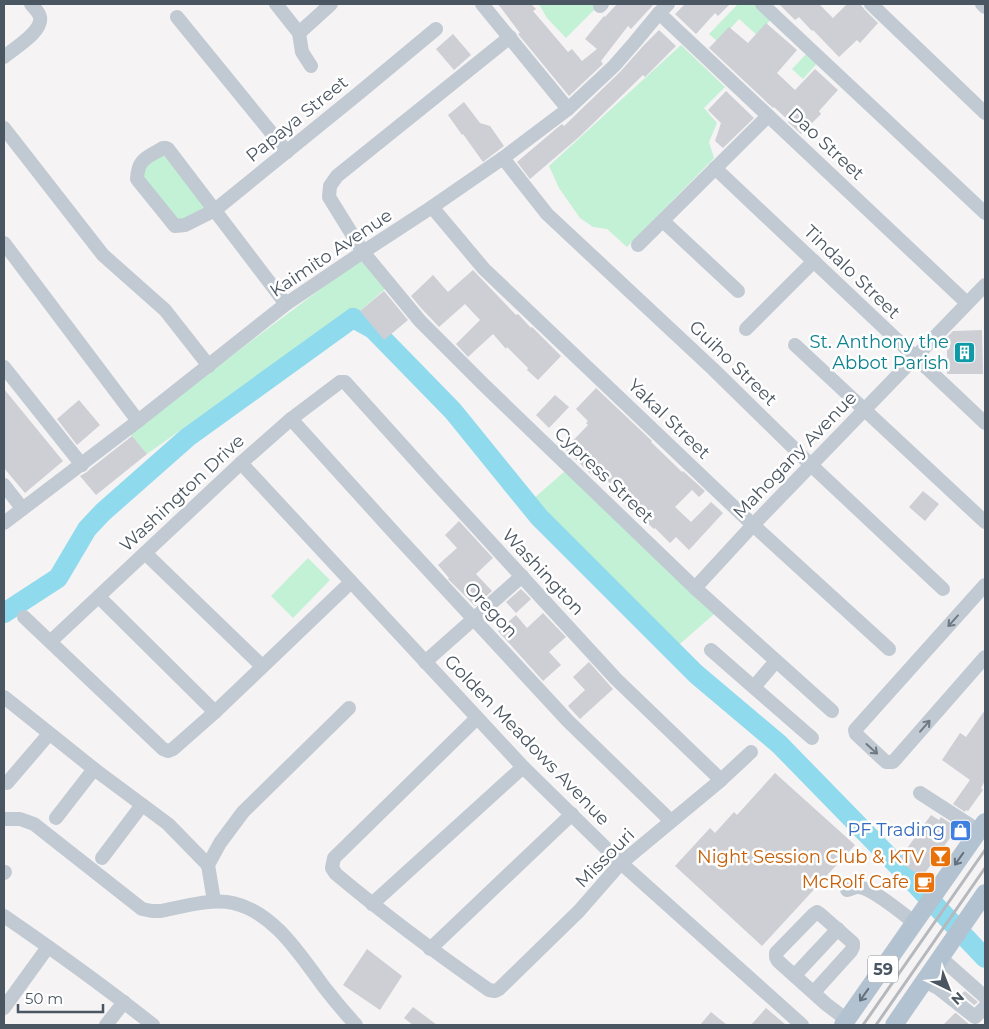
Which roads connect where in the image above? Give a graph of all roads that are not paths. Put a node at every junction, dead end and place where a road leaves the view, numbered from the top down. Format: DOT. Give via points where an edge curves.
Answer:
graph roads {
  1 [pos="31,4"];
  2 [pos="276,4"];
  3 [pos="331,4"];
  4 [pos="482,4"];
  5 [pos="762,4"];
  6 [pos="873,4"];
  7 [pos="982,4"];
  8 [pos="985,7"];
  9 [pos="664,8"];
  10 [pos="177,17"];
  11 [pos="436,29"];
  12 [pos="299,33"];
  13 [pos="510,37"];
  14 [pos="4,57"];
  15 [pos="311,66"];
  16 [pos="568,109"];
  17 [pos="985,113"];
  18 [pos="768,116"];
  19 [pos="4,128"];
  20 [pos="287,152"];
  21 [pos="504,158"];
  22 [pos="716,168"];
  23 [pos="432,208"];
  24 [pos="215,210"];
  25 [pos="985,213"];
  26 [pos="663,221"];
  27 [pos="4,243"];
  28 [pos="638,245"];
  29 [pos="363,252"];
  30 [pos="814,261"];
  31 [pos="985,285"];
  32 [pos="738,291"];
  33 [pos="967,303"];
  34 [pos="286,304"];
  35 [pos="746,329"];
  36 [pos="795,345"];
  37 [pos="915,357"];
  38 [pos="209,366"];
  39 [pos="4,367"];
  40 [pos="345,382"];
  41 [pos="865,409"];
  42 [pos="291,419"];
  43 [pos="138,421"];
  44 [pos="985,423"];
  45 [pos="241,463"];
  46 [pos="82,465"];
  47 [pos="811,465"];
  48 [pos="4,485"];
  49 [pos="22,508"];
  50 [pos="985,522"];
  51 [pos="4,523"];
  52 [pos="753,525"];
  53 [pos="145,553"];
  54 [pos="522,576"];
  55 [pos="351,582"];
  56 [pos="985,585"];
  57 [pos="695,588"];
  58 [pos="943,589"];
  59 [pos="99,597"];
  60 [pos="24,617"];
  61 [pos="474,619"];
  62 [pos="51,642"];
  63 [pos="889,648"];
  64 [pos="711,650"];
  65 [pos="985,657"];
  66 [pos="776,661"];
  67 [pos="425,662"];
  68 [pos="262,666"];
  69 [pos="754,687"];
  70 [pos="5,700"];
  71 [pos="349,708"];
  72 [pos="832,711"];
  73 [pos="215,712"];
  74 [pos="477,718"];
  75 [pos="49,734"];
  76 [pos="812,738"];
  77 [pos="751,752"];
  78 [pos="522,767"];
  79 [pos="94,770"];
  80 [pos="721,780"];
  81 [pos="7,783"];
  82 [pos="920,793"];
  83 [pos="142,805"];
  84 [pos="572,814"];
  85 [pos="56,818"];
  86 [pos="4,819"];
  87 [pos="671,821"];
  88 [pos="982,826"];
  89 [pos="102,858"];
  90 [pos="621,863"];
  91 [pos="208,865"];
  92 [pos="847,890"];
  93 [pos="985,893"];
  94 [pos="214,901"];
  95 [pos="372,904"];
  96 [pos="4,916"];
  97 [pos="918,918"];
  98 [pos="838,930"];
  99 [pos="48,947"];
  100 [pos="430,949"];
  101 [pos="941,958"];
  102 [pos="795,975"];
  103 [pos="924,981"];
  104 [pos="814,992"];
  105 [pos="985,997"];
  106 [pos="124,1002"];
  107 [pos="985,1007"];
  108 [pos="4,1008"];
  109 [pos="901,1022"];
  110 [pos="845,1023"];
  111 [pos="106,1025"];
  112 [pos="153,1025"];
  113 [pos="356,1025"];
  114 [pos="802,1025"];
  1 -- 14 [label="street" via="40,15 40,24"];
  2 -- 12 [label="street"];
  3 -- 12 [label="street"];
  4 -- 13 [label="street"];
  5 -- 25 [label="street"];
  6 -- 17 [label="street"];
  7 -- 8 [label="street"];
  9 -- 16 [label="street, Kaimito Avenue" via="614,66"];
  9 -- 18 [label="street, Dao Street"];
  10 -- 20 [label="street"];
  11 -- 20 [label="street, Papaya Street"];
  12 -- 15 [label="street" via="302,52"];
  13 -- 16 [label="street"];
  13 -- 29 [label="street, Cypress Street" via="337,176 330,186 329,197"];
  16 -- 21 [label="street, Kaimito Avenue"];
  18 -- 22 [label="street"];
  18 -- 33 [label="street, Dao Street"];
  19 -- 38 [label="street" via="103,255 165,310"];
  20 -- 24 [label="street, Papaya Street"];
  21 -- 23 [label="street, Kaimito Avenue"];
  21 -- 47 [label="street, Guiho Street" via="547,214"];
  22 -- 26 [label="street"];
  22 -- 30 [label="street, Tindalo Street"];
  23 -- 29 [label="street, Kaimito Avenue"];
  23 -- 52 [label="street, Yakal Street" via="484,269"];
  24 -- 24 [label="street, Papaya Street" via="175,226 137,179 141,161 163,148 168,149"];
  24 -- 34 [label="street"];
  26 -- 28 [label="street"];
  26 -- 32 [label="street"];
  27 -- 43 [label="street"];
  29 -- 34 [label="street, Kaimito Avenue"];
  29 -- 57 [label="street, Cypress Street" via="420,321"];
  30 -- 35 [label="street"];
  30 -- 37 [label="street, Tindalo Street"];
  31 -- 33 [label="street, Mahogany Avenue"];
  33 -- 37 [label="street, Mahogany Avenue"];
  34 -- 38 [label="street, Kaimito Avenue"];
  36 -- 41 [label="street"];
  37 -- 41 [label="street, Mahogany Avenue"];
  37 -- 44 [label="street, Tindalo Street"];
  38 -- 43 [label="street, Kaimito Avenue"];
  39 -- 46 [label="street"];
  40 -- 42 [label="street, Washington Drive" via="340,382"];
  40 -- 54 [label="street, Washington"];
  41 -- 47 [label="street, Mahogany Avenue"];
  41 -- 50 [label="street"];
  42 -- 45 [label="street, Washington Drive"];
  42 -- 61 [label="street, Oregon"];
  43 -- 46 [label="street, Kaimito Avenue"];
  45 -- 53 [label="street, Washington Drive"];
  45 -- 55 [label="street, Golden Meadows Avenue"];
  46 -- 49 [label="street, Kaimito Avenue"];
  47 -- 52 [label="street, Mahogany Avenue"];
  47 -- 58 [label="street, Guiho Street"];
  48 -- 49 [label="street"];
  49 -- 51 [label="street, Kaimito Avenue"];
  52 -- 57 [label="street, Mahogany Avenue"];
  52 -- 63 [label="street, Yakal Street"];
  53 -- 59 [label="street, Washington Drive"];
  53 -- 68 [label="street"];
  54 -- 61 [label="street"];
  54 -- 80 [label="street, Washington" via="616,679"];
  55 -- 67 [label="street, Golden Meadows Avenue"];
  55 -- 68 [label="street"];
  56 -- 65 [label="street, one-way" via="855,730 856,734 886,762 893,762"];
  57 -- 66 [label="street, Cypress Street"];
  59 -- 62 [label="street, Washington Drive"];
  59 -- 73 [label="street"];
  60 -- 62 [label="street"];
  61 -- 67 [label="street"];
  61 -- 87 [label="street, Oregon" via="568,721"];
  62 -- 73 [label="street" via="168,751"];
  64 -- 69 [label="street"];
  66 -- 69 [label="street"];
  66 -- 72 [label="street, Cypress Street"];
  67 -- 74 [label="street, Golden Meadows Avenue"];
  68 -- 73 [label="street"];
  69 -- 76 [label="street"];
  70 -- 75 [label="street"];
  71 -- 91 [label="street" via="243,812"];
  74 -- 78 [label="street, Golden Meadows Avenue"];
  74 -- 95 [label="street" via="334,858 332,868 336,874"];
  75 -- 79 [label="street"];
  75 -- 81 [label="street"];
  77 -- 80 [label="street, Missouri"];
  78 -- 84 [label="street, Golden Meadows Avenue"];
  78 -- 95 [label="street"];
  79 -- 83 [label="street"];
  79 -- 85 [label="street"];
  80 -- 87 [label="street, Missouri"];
  82 -- 88 [label="street"];
  83 -- 89 [label="street"];
  83 -- 91 [label="street" via="168,824"];
  84 -- 90 [label="street, Golden Meadows Avenue"];
  84 -- 100 [label="street"];
  86 -- 94 [label="street" via="20,819 34,824 142,909 161,911"];
  87 -- 90 [label="street, Missouri"];
  88 -- 97 [label="main road, 59, one-way"];
  90 -- 100 [label="street, Missouri" via="579,911 495,991"];
  90 -- 114 [label="street, Golden Meadows Avenue"];
  91 -- 94 [label="street"];
  92 -- 97 [label="street" via="865,888"];
  93 -- 101 [label="main road, 59"];
  94 -- 113 [label="street" via="232,902 251,909 275,926"];
  95 -- 100 [label="street"];
  96 -- 99 [label="street"];
  97 -- 110 [label="main road, 59, one-way"];
  98 -- 102 [label="street"];
  98 -- 102 [label="street" via="817,912 776,953 778,961"];
  98 -- 104 [label="street" via="853,947"];
  99 -- 106 [label="street"];
  99 -- 108 [label="street"];
  101 -- 103 [label="main road, 59"];
  101 -- 105 [label="street"];
  102 -- 104 [label="street"];
  103 -- 107 [label="street" via="975,1017"];
  103 -- 109 [label="main road, 59"];
  104 -- 110 [label="street"];
  106 -- 111 [label="street"];
  106 -- 112 [label="street"];
}
